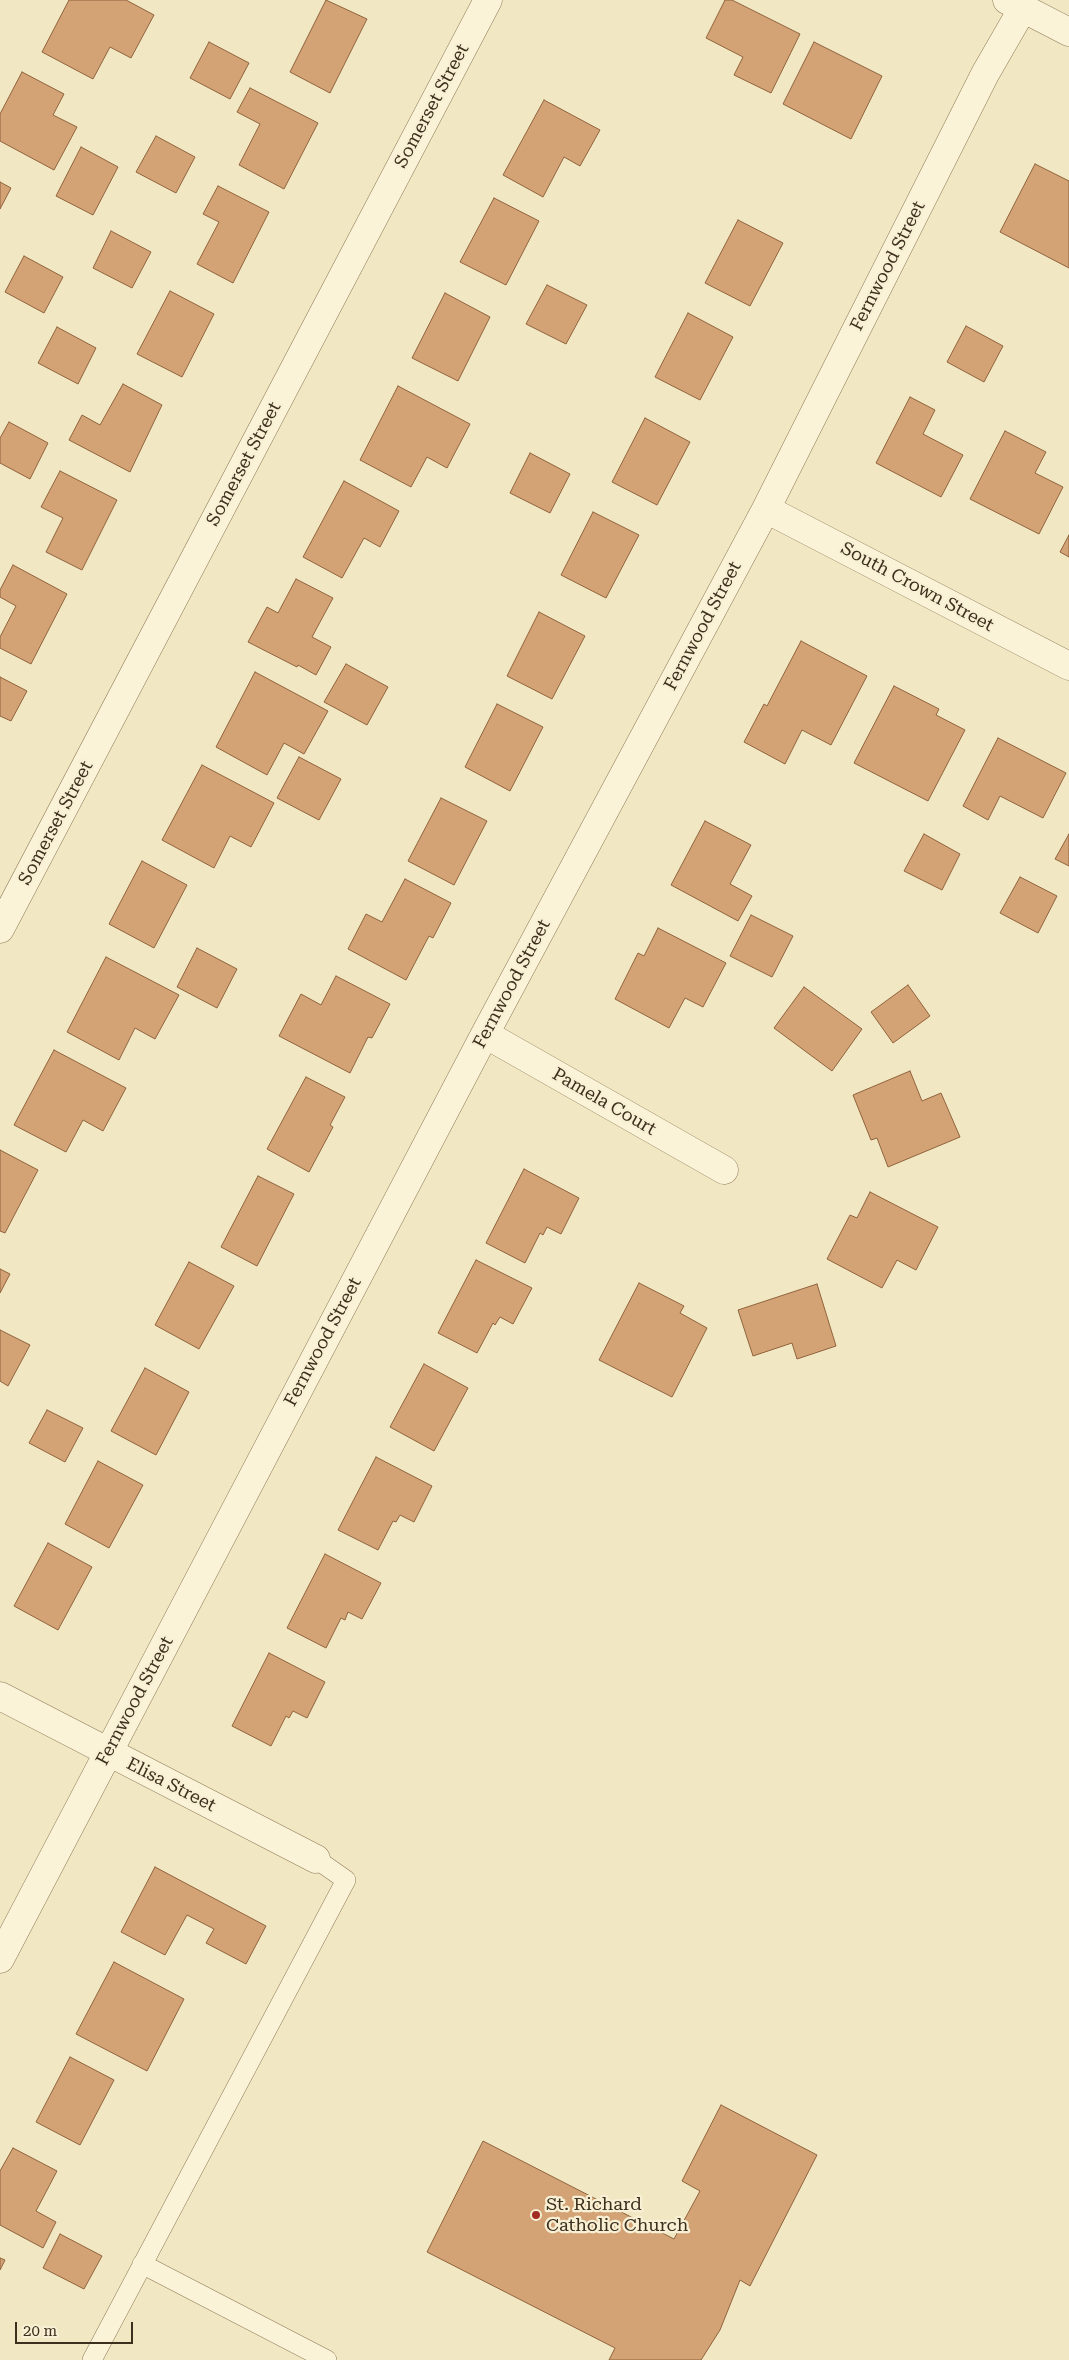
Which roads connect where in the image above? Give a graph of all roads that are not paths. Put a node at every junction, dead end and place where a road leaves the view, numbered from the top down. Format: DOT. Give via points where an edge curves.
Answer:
graph roads {
  1 [pos="488,0"];
  2 [pos="1015,4"];
  3 [pos="1069,32"];
  4 [pos="766,509"];
  5 [pos="1069,666"];
  6 [pos="0,929"];
  7 [pos="485,1034"];
  8 [pos="724,1170"];
  9 [pos="0,1696"];
  10 [pos="109,1753"];
  11 [pos="316,1859"];
  12 [pos="0,1959"];
  13 [pos="142,2264"];
  14 [pos="92,2360"];
  15 [pos="327,2360"];
  1 -- 6 [label="street, Somerset Street"];
  2 -- 3 [label="street"];
  2 -- 4 [label="street, Fernwood Street" via="985,74"];
  4 -- 5 [label="street, South Crown Street"];
  4 -- 7 [label="street, Fernwood Street"];
  7 -- 8 [label="street, Pamela Court"];
  7 -- 10 [label="street, Fernwood Street"];
  9 -- 10 [label="street, Elisa Street"];
  10 -- 11 [label="street, Elisa Street"];
  10 -- 12 [label="street, Fernwood Street"];
  11 -- 13 [label="lane" via="346,1880"];
  13 -- 14 [label="lane"];
  13 -- 15 [label="lane"];
}
